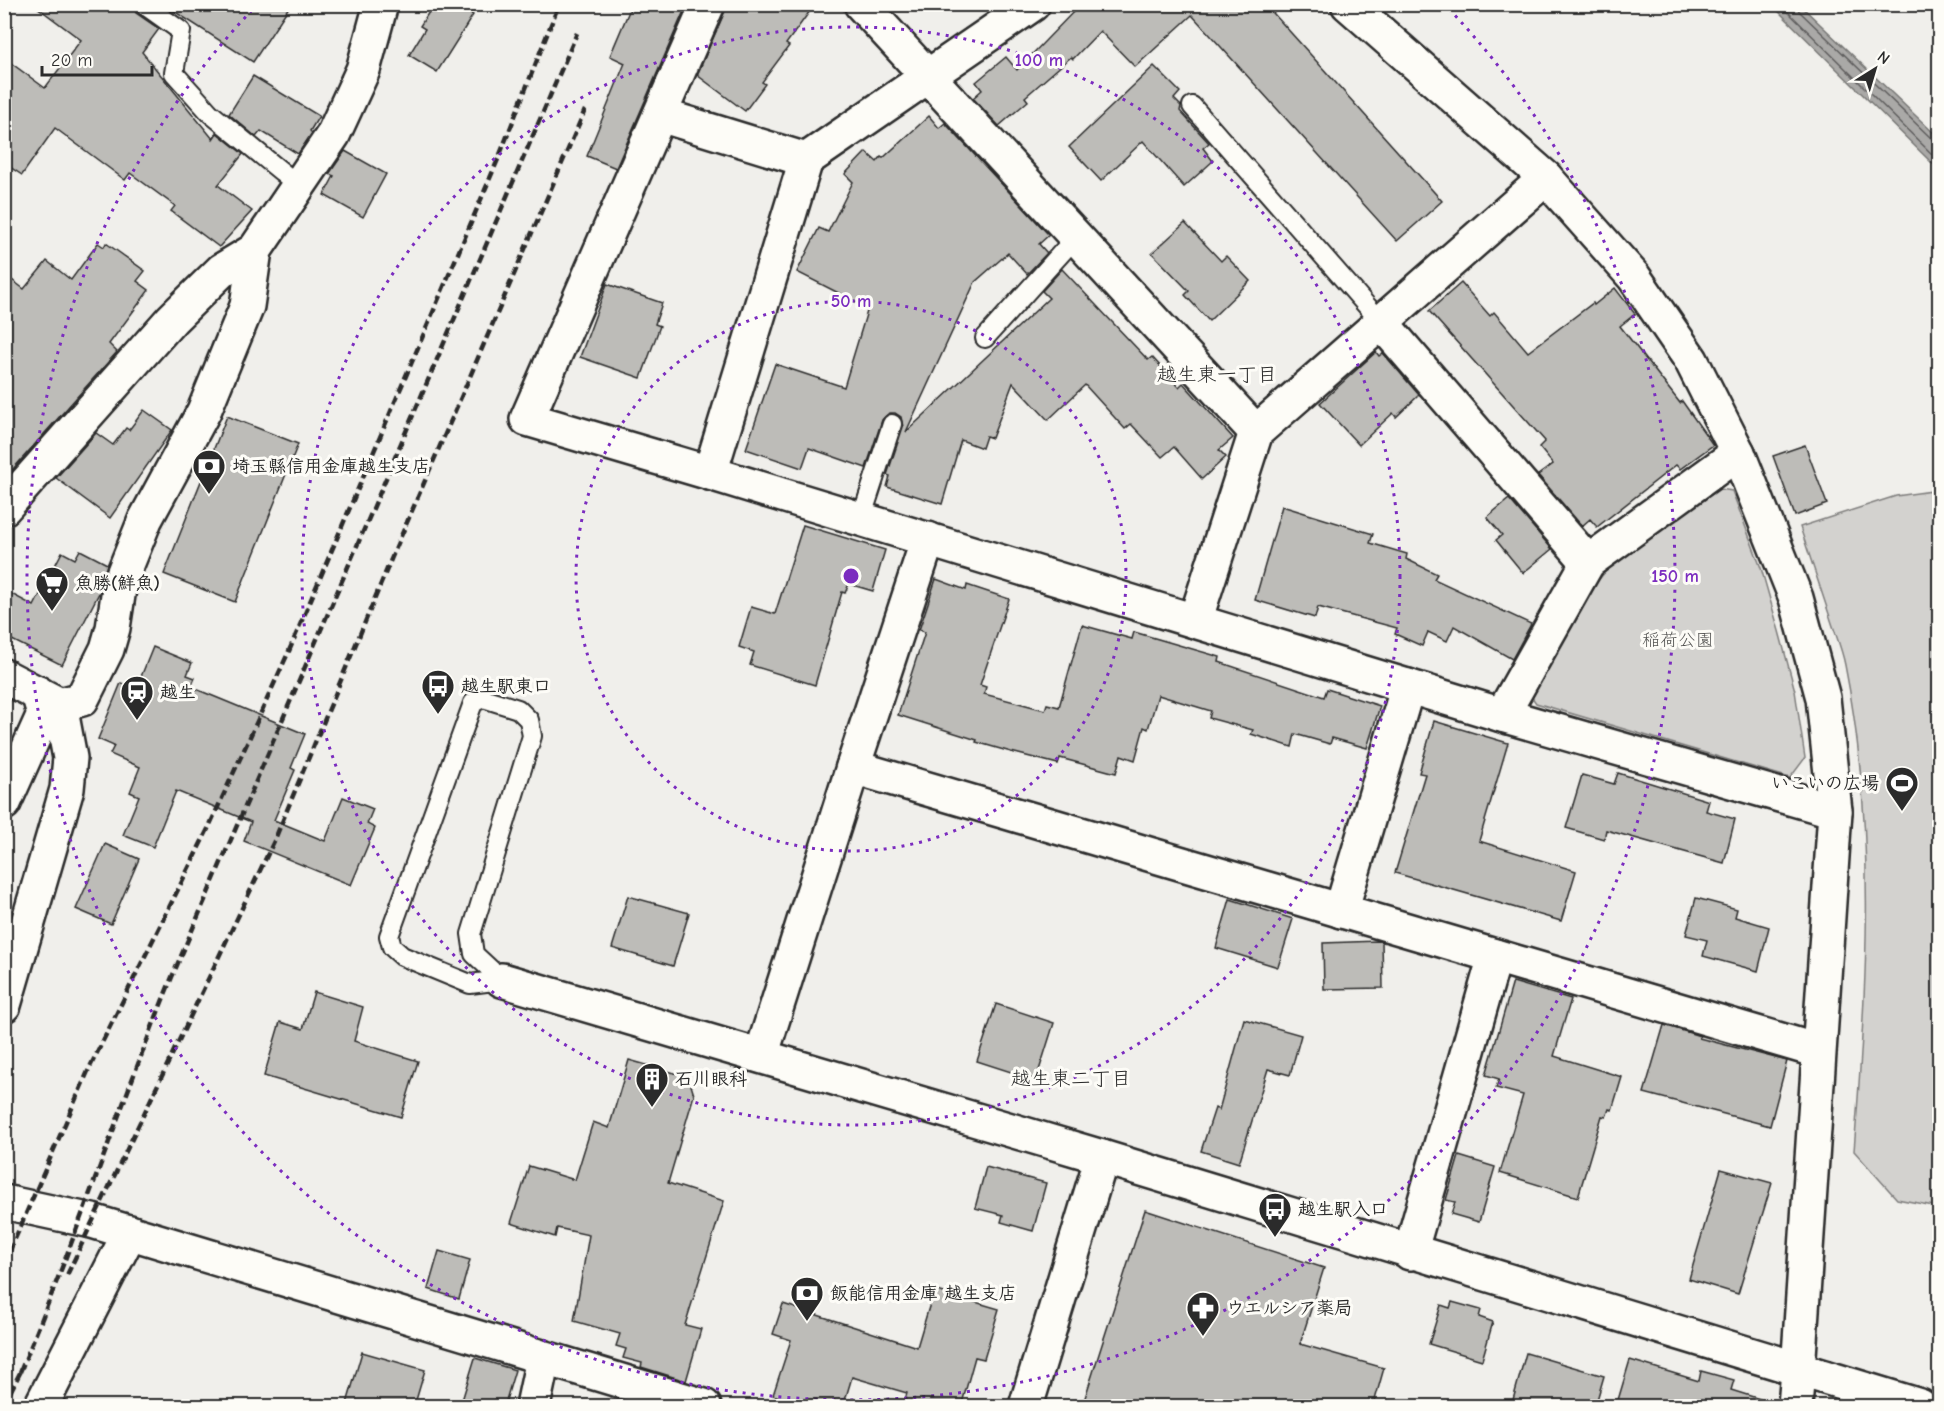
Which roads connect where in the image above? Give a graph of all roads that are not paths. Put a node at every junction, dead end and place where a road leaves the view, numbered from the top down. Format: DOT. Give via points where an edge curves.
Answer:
graph roads {
  1 [pos="143,4"];
  2 [pos="381,4"];
  3 [pos="708,4"];
  4 [pos="861,4"];
  5 [pos="1033,4"];
  6 [pos="1348,4"];
  7 [pos="927,78"];
  8 [pos="1192,106"];
  9 [pos="660,115"];
  10 [pos="806,160"];
  11 [pos="1546,178"];
  12 [pos="298,186"];
  13 [pos="1075,237"];
  14 [pos="255,250"];
  15 [pos="1381,322"];
  16 [pos="985,338"];
  17 [pos="892,424"];
  18 [pos="1256,432"];
  19 [pos="1738,453"];
  20 [pos="710,472"];
  21 [pos="4,508"];
  22 [pos="861,519"];
  23 [pos="928,539"];
  24 [pos="1588,562"];
  25 [pos="1195,621"];
  26 [pos="4,676"];
  27 [pos="1408,686"];
  28 [pos="49,699"];
  29 [pos="1502,715"];
  30 [pos="853,767"];
  31 [pos="4,803"];
  32 [pos="1835,811"];
  33 [pos="1341,911"];
  34 [pos="1496,956"];
  35 [pos="502,980"];
  36 [pos="5,1000"];
  37 [pos="1818,1051"];
  38 [pos="761,1056"];
  39 [pos="1102,1157"];
  40 [pos="4,1202"];
  41 [pos="130,1233"];
  42 [pos="1410,1252"];
  43 [pos="543,1359"];
  44 [pos="1798,1371"];
  45 [pos="41,1407"];
  46 [pos="533,1407"];
  47 [pos="704,1407"];
  48 [pos="1026,1407"];
  49 [pos="1795,1407"];
  50 [pos="1920,1407"];
  1 -- 12 [label="lane" via="181,31 174,74 210,113"];
  2 -- 12 [label="street" via="363,70 333,135"];
  3 -- 9 [label="street"];
  4 -- 7 [label="street"];
  5 -- 7 [label="street"];
  6 -- 11 [label="street"];
  7 -- 10 [label="street"];
  7 -- 13 [label="street"];
  8 -- 15 [label="lane"];
  9 -- 10 [label="street"];
  9 -- 20 [label="street" via="527,419"];
  10 -- 20 [label="street"];
  11 -- 15 [label="street"];
  11 -- 19 [label="street" via="1634,277 1691,360"];
  12 -- 14 [label="street"];
  13 -- 16 [label="lane"];
  13 -- 18 [label="street"];
  14 -- 21 [label="street" via="222,270 172,319"];
  14 -- 28 [label="street" via="247,306 204,411 145,520 120,582 107,649 82,699"];
  15 -- 18 [label="street"];
  15 -- 24 [label="street"];
  17 -- 22 [label="lane"];
  18 -- 25 [label="street"];
  19 -- 24 [label="street"];
  19 -- 32 [label="street" via="1796,598 1808,642 1823,698"];
  20 -- 22 [label="street"];
  22 -- 23 [label="street"];
  23 -- 25 [label="street"];
  23 -- 30 [label="street"];
  24 -- 29 [label="street"];
  25 -- 27 [label="street"];
  26 -- 28 [label="street"];
  27 -- 29 [label="street"];
  27 -- 33 [label="street"];
  28 -- 31 [label="street"];
  28 -- 36 [label="street" via="70,758 67,789"];
  29 -- 32 [label="street"];
  30 -- 33 [label="street"];
  30 -- 38 [label="street"];
  32 -- 37 [label="street"];
  33 -- 34 [label="street"];
  34 -- 37 [label="street"];
  34 -- 42 [label="street"];
  35 -- 35 [label="lane" via="470,984 402,956 392,947 389,936 473,704 483,698 518,709 529,720 532,736 471,934 474,954"];
  35 -- 38 [label="street"];
  37 -- 44 [label="street"];
  38 -- 39 [label="street"];
  39 -- 42 [label="street"];
  39 -- 48 [label="street"];
  40 -- 41 [label="street" via="80,1217"];
  41 -- 43 [label="street"];
  41 -- 45 [label="street"];
  42 -- 44 [label="street"];
  43 -- 46 [label="street"];
  43 -- 47 [label="street"];
  44 -- 49 [label="street"];
  44 -- 50 [label="street"];
}
